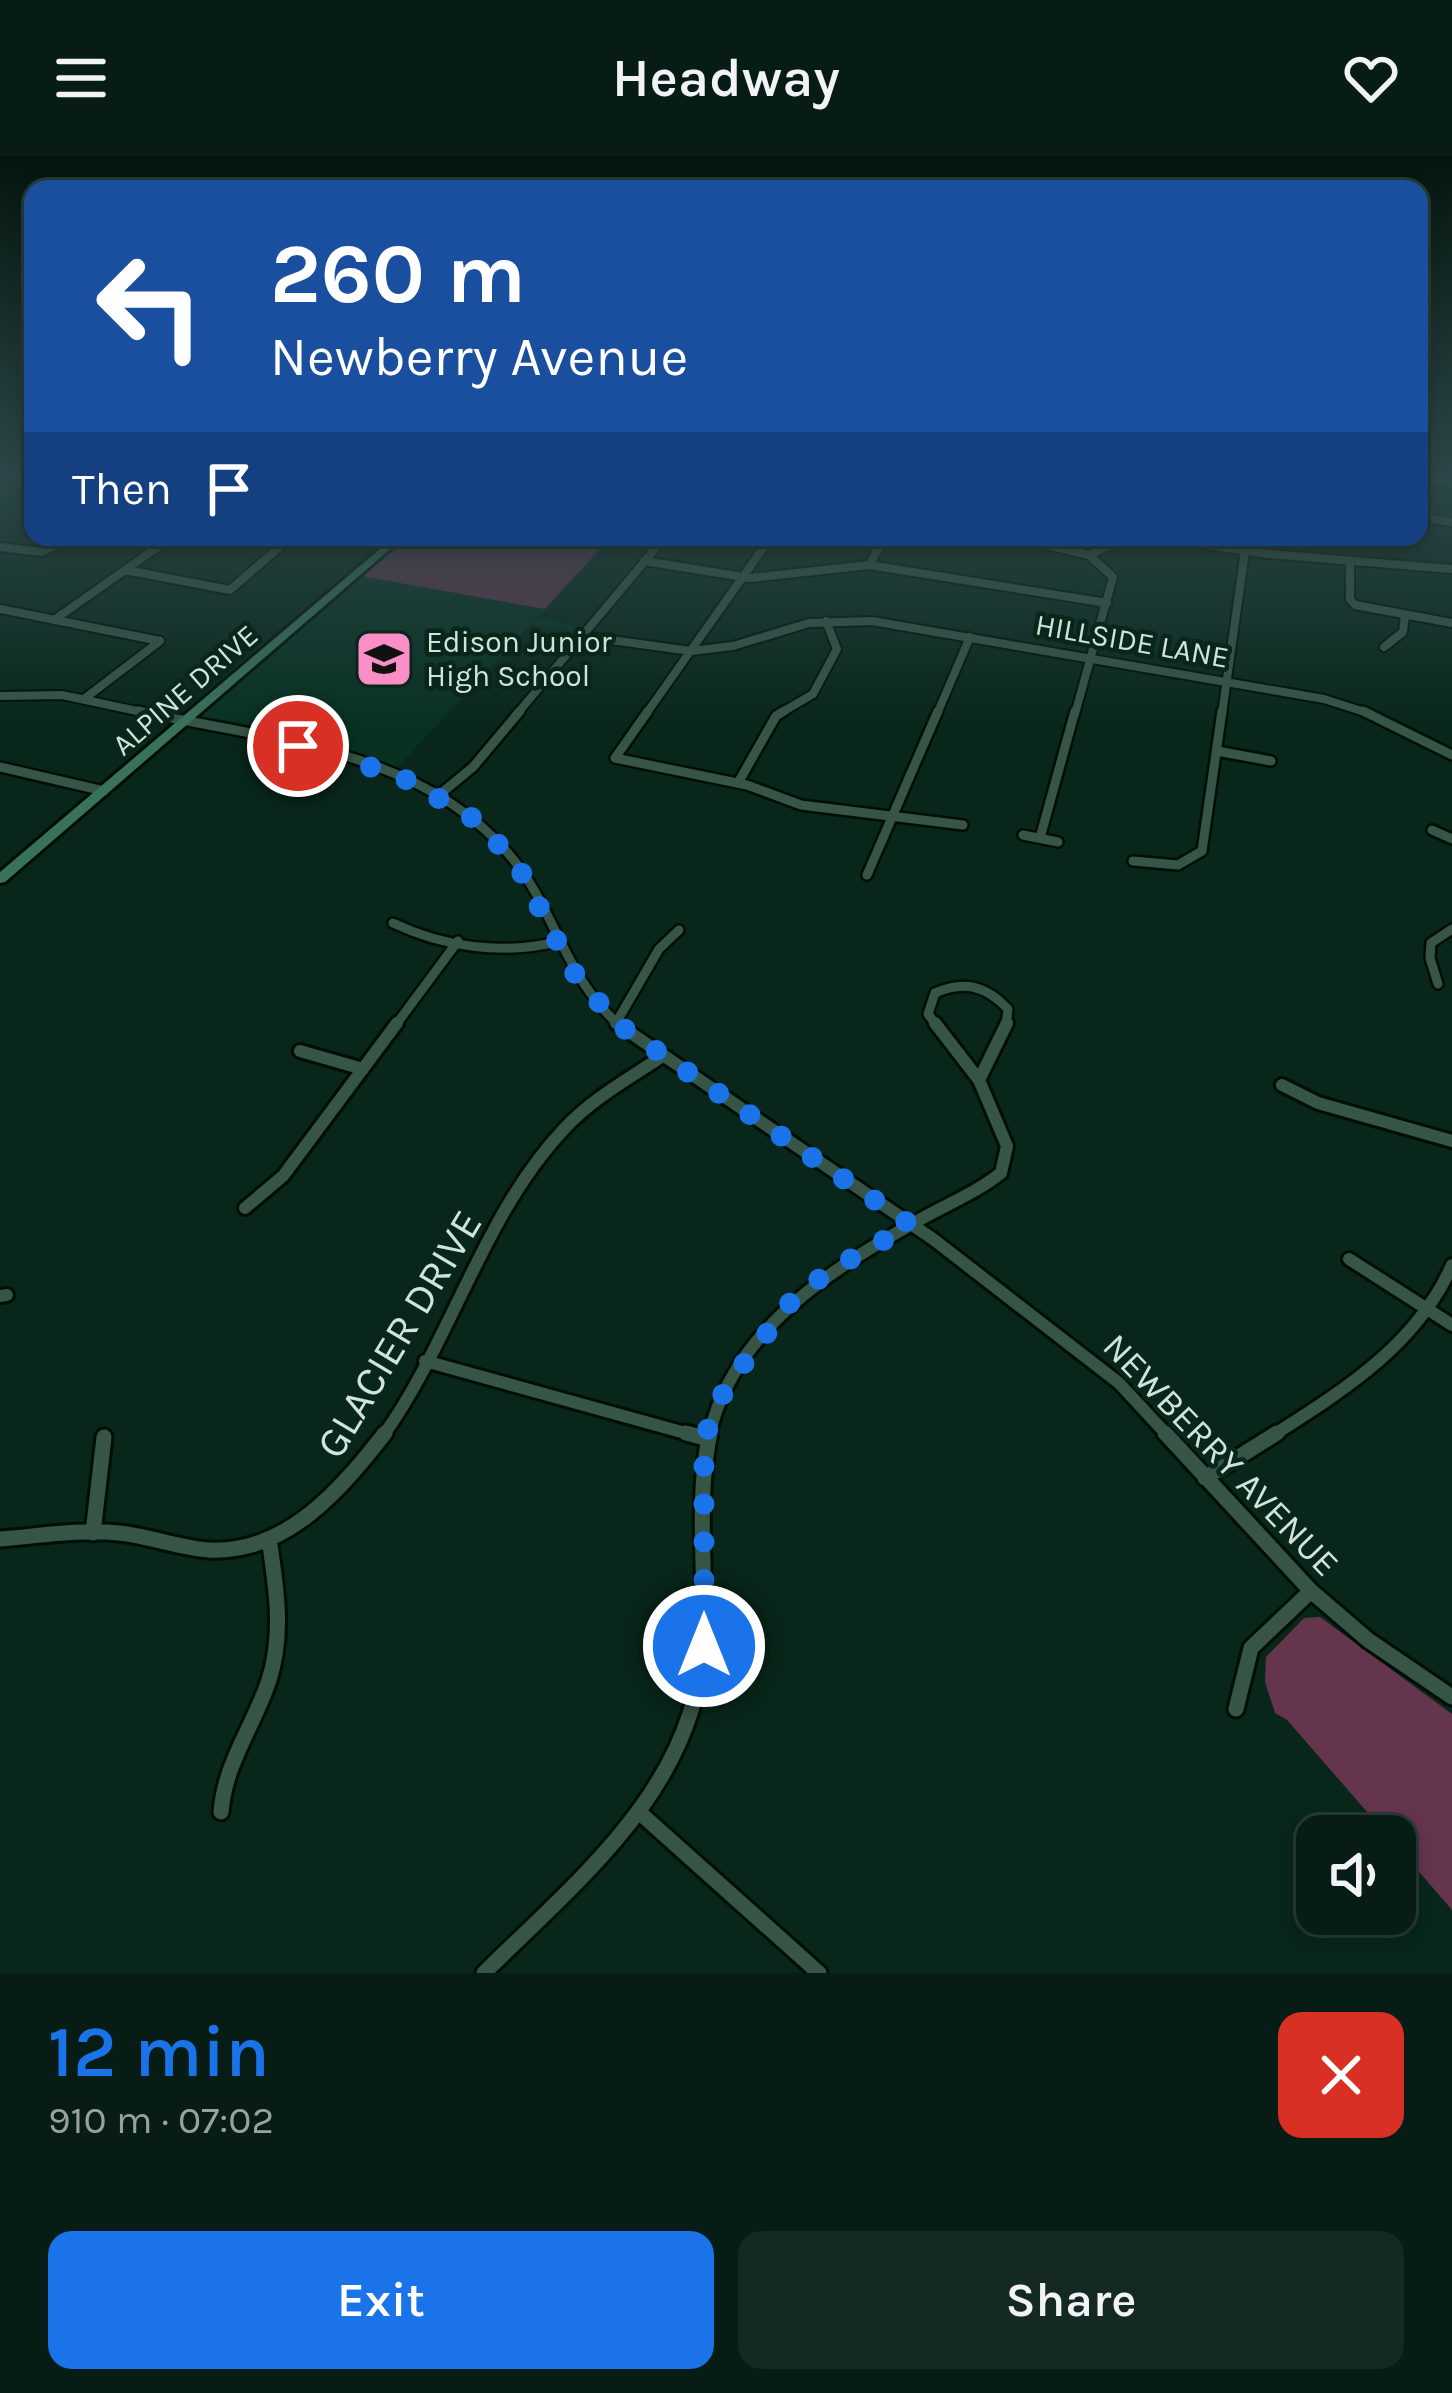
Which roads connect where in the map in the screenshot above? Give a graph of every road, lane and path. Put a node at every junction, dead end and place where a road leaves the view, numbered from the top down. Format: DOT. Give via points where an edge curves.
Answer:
graph roads {
  1 [pos="138,561"];
  2 [pos="264,561"];
  3 [pos="372,561"];
  4 [pos="644,561"];
  5 [pos="754,561"];
  6 [pos="871,561"];
  7 [pos="1097,561"];
  8 [pos="1243,561"];
  9 [pos="1350,561"];
  10 [pos="869,565"];
  11 [pos="1452,569"];
  12 [pos="125,570"];
  13 [pos="742,578"];
  14 [pos="1107,603"];
  15 [pos="0,609"];
  16 [pos="1406,615"];
  17 [pos="54,620"];
  18 [pos="826,621"];
  19 [pos="1452,622"];
  20 [pos="582,636"];
  21 [pos="970,637"];
  22 [pos="1384,646"];
  23 [pos="691,650"];
  24 [pos="1091,658"];
  25 [pos="1226,682"];
  26 [pos="0,696"];
  27 [pos="84,699"];
  28 [pos="186,721"];
  29 [pos="1216,751"];
  30 [pos="1452,755"];
  31 [pos="1271,761"];
  32 [pos="0,767"];
  33 [pos="738,783"];
  34 [pos="104,791"];
  35 [pos="439,795"];
  36 [pos="892,816"];
  37 [pos="963,824"];
  38 [pos="1432,830"];
  39 [pos="1023,835"];
  40 [pos="1040,838"];
  41 [pos="1452,839"];
  42 [pos="1058,842"];
  43 [pos="1133,862"];
  44 [pos="866,875"];
  45 [pos="0,879"];
  46 [pos="393,923"];
  47 [pos="1452,928"];
  48 [pos="680,931"];
  49 [pos="458,941"];
  50 [pos="556,942"];
  51 [pos="1438,984"];
  52 [pos="616,1023"];
  53 [pos="300,1051"];
  54 [pos="661,1057"];
  55 [pos="363,1069"];
  56 [pos="979,1080"];
  57 [pos="1282,1085"];
  58 [pos="1452,1141"];
  59 [pos="245,1208"];
  60 [pos="911,1225"];
  61 [pos="1349,1259"];
  62 [pos="1452,1265"];
  63 [pos="1431,1312"];
  64 [pos="1452,1325"];
  65 [pos="425,1361"];
  66 [pos="104,1437"];
  67 [pos="704,1438"];
  68 [pos="1205,1478"];
  69 [pos="93,1533"];
  70 [pos="0,1539"];
  71 [pos="269,1539"];
  72 [pos="1311,1591"];
  73 [pos="1452,1697"];
  74 [pos="1236,1709"];
  75 [pos="221,1812"];
  76 [pos="640,1813"];
  77 [pos="484,1973"];
  78 [pos="819,1973"];
  1 -- 12 [label="street"];
  2 -- 12 [label="street" via="230,590"];
  3 -- 28 [label="street, ALPINE DRIVE"];
  4 -- 13 [label="street"];
  4 -- 20 [label="street"];
  5 -- 13 [label="street"];
  6 -- 10 [label="street"];
  7 -- 14 [label="street" via="1112,572"];
  8 -- 25 [label="street"];
  9 -- 11 [label="street"];
  9 -- 16 [label="street" via="1353,604"];
  10 -- 13 [label="street"];
  10 -- 14 [label="street"];
  12 -- 17 [label="street"];
  13 -- 23 [label="street"];
  14 -- 24 [label="street"];
  15 -- 17 [label="street"];
  16 -- 19 [label="street"];
  16 -- 22 [label="street" via="1403,632"];
  17 -- 27 [label="street" via="160,641"];
  18 -- 21 [label="street, HILLSIDE LANE"];
  18 -- 23 [label="street, HILLSIDE LANE"];
  18 -- 33 [label="street" via="838,649 817,689 776,716"];
  20 -- 23 [label="street, HILLSIDE LANE"];
  20 -- 35 [label="street"];
  21 -- 24 [label="street, HILLSIDE LANE"];
  21 -- 36 [label="street"];
  23 -- 33 [label="street" via="615,758"];
  24 -- 25 [label="street, HILLSIDE LANE"];
  24 -- 40 [label="street"];
  25 -- 29 [label="street"];
  25 -- 30 [label="street, HILLSIDE LANE" via="1354,707"];
  26 -- 27 [label="street, NEWBERRY AVENUE"];
  27 -- 28 [label="street, NEWBERRY AVENUE"];
  28 -- 34 [label="street, ALPINE DRIVE"];
  28 -- 35 [label="street, NEWBERRY AVENUE" via="350,757"];
  29 -- 31 [label="street"];
  29 -- 43 [label="street" via="1202,848 1187,863"];
  32 -- 34 [label="street"];
  33 -- 36 [label="street" via="801,805"];
  34 -- 45 [label="street, ALPINE DRIVE"];
  35 -- 50 [label="street, NEWBERRY AVENUE" via="516,862"];
  36 -- 37 [label="street"];
  36 -- 44 [label="street"];
  38 -- 41 [label="street"];
  39 -- 40 [label="street"];
  40 -- 42 [label="street"];
  46 -- 49 [label="street"];
  47 -- 51 [label="street" via="1429,945"];
  48 -- 52 [label="street" via="659,949"];
  49 -- 50 [label="street" via="521,949"];
  49 -- 55 [label="street"];
  50 -- 52 [label="street, NEWBERRY AVENUE"];
  52 -- 54 [label="street, NEWBERRY AVENUE"];
  53 -- 55 [label="street"];
  54 -- 60 [label="street, NEWBERRY AVENUE"];
  54 -- 65 [label="street, GLACIER DRIVE" via="559,1134"];
  55 -- 59 [label="street" via="283,1176"];
  56 -- 56 [label="street" via="1008,1009 990,990 948,986 930,999 928,1014"];
  56 -- 60 [label="street" via="1005,1140 1006,1164 993,1180"];
  57 -- 58 [label="street"];
  60 -- 67 [label="street" via="793,1299 726,1387"];
  60 -- 68 [label="street, NEWBERRY AVENUE" via="1119,1383"];
  61 -- 63 [label="street"];
  62 -- 63 [label="street"];
  63 -- 64 [label="street"];
  63 -- 68 [label="street" via="1390,1354"];
  65 -- 67 [label="street"];
  65 -- 71 [label="street, GLACIER DRIVE" via="354,1479 317,1514"];
  66 -- 69 [label="street"];
  67 -- 76 [label="street" via="700,1681 682,1743"];
  68 -- 72 [label="street, NEWBERRY AVENUE"];
  69 -- 70 [label="street, GLACIER DRIVE"];
  69 -- 71 [label="street, GLACIER DRIVE" via="191,1551"];
  71 -- 75 [label="street" via="276,1651 224,1777"];
  72 -- 73 [label="street, NEWBERRY AVENUE"];
  72 -- 74 [label="street" via="1251,1648"];
  76 -- 77 [label="street"];
  76 -- 78 [label="street"];
}
